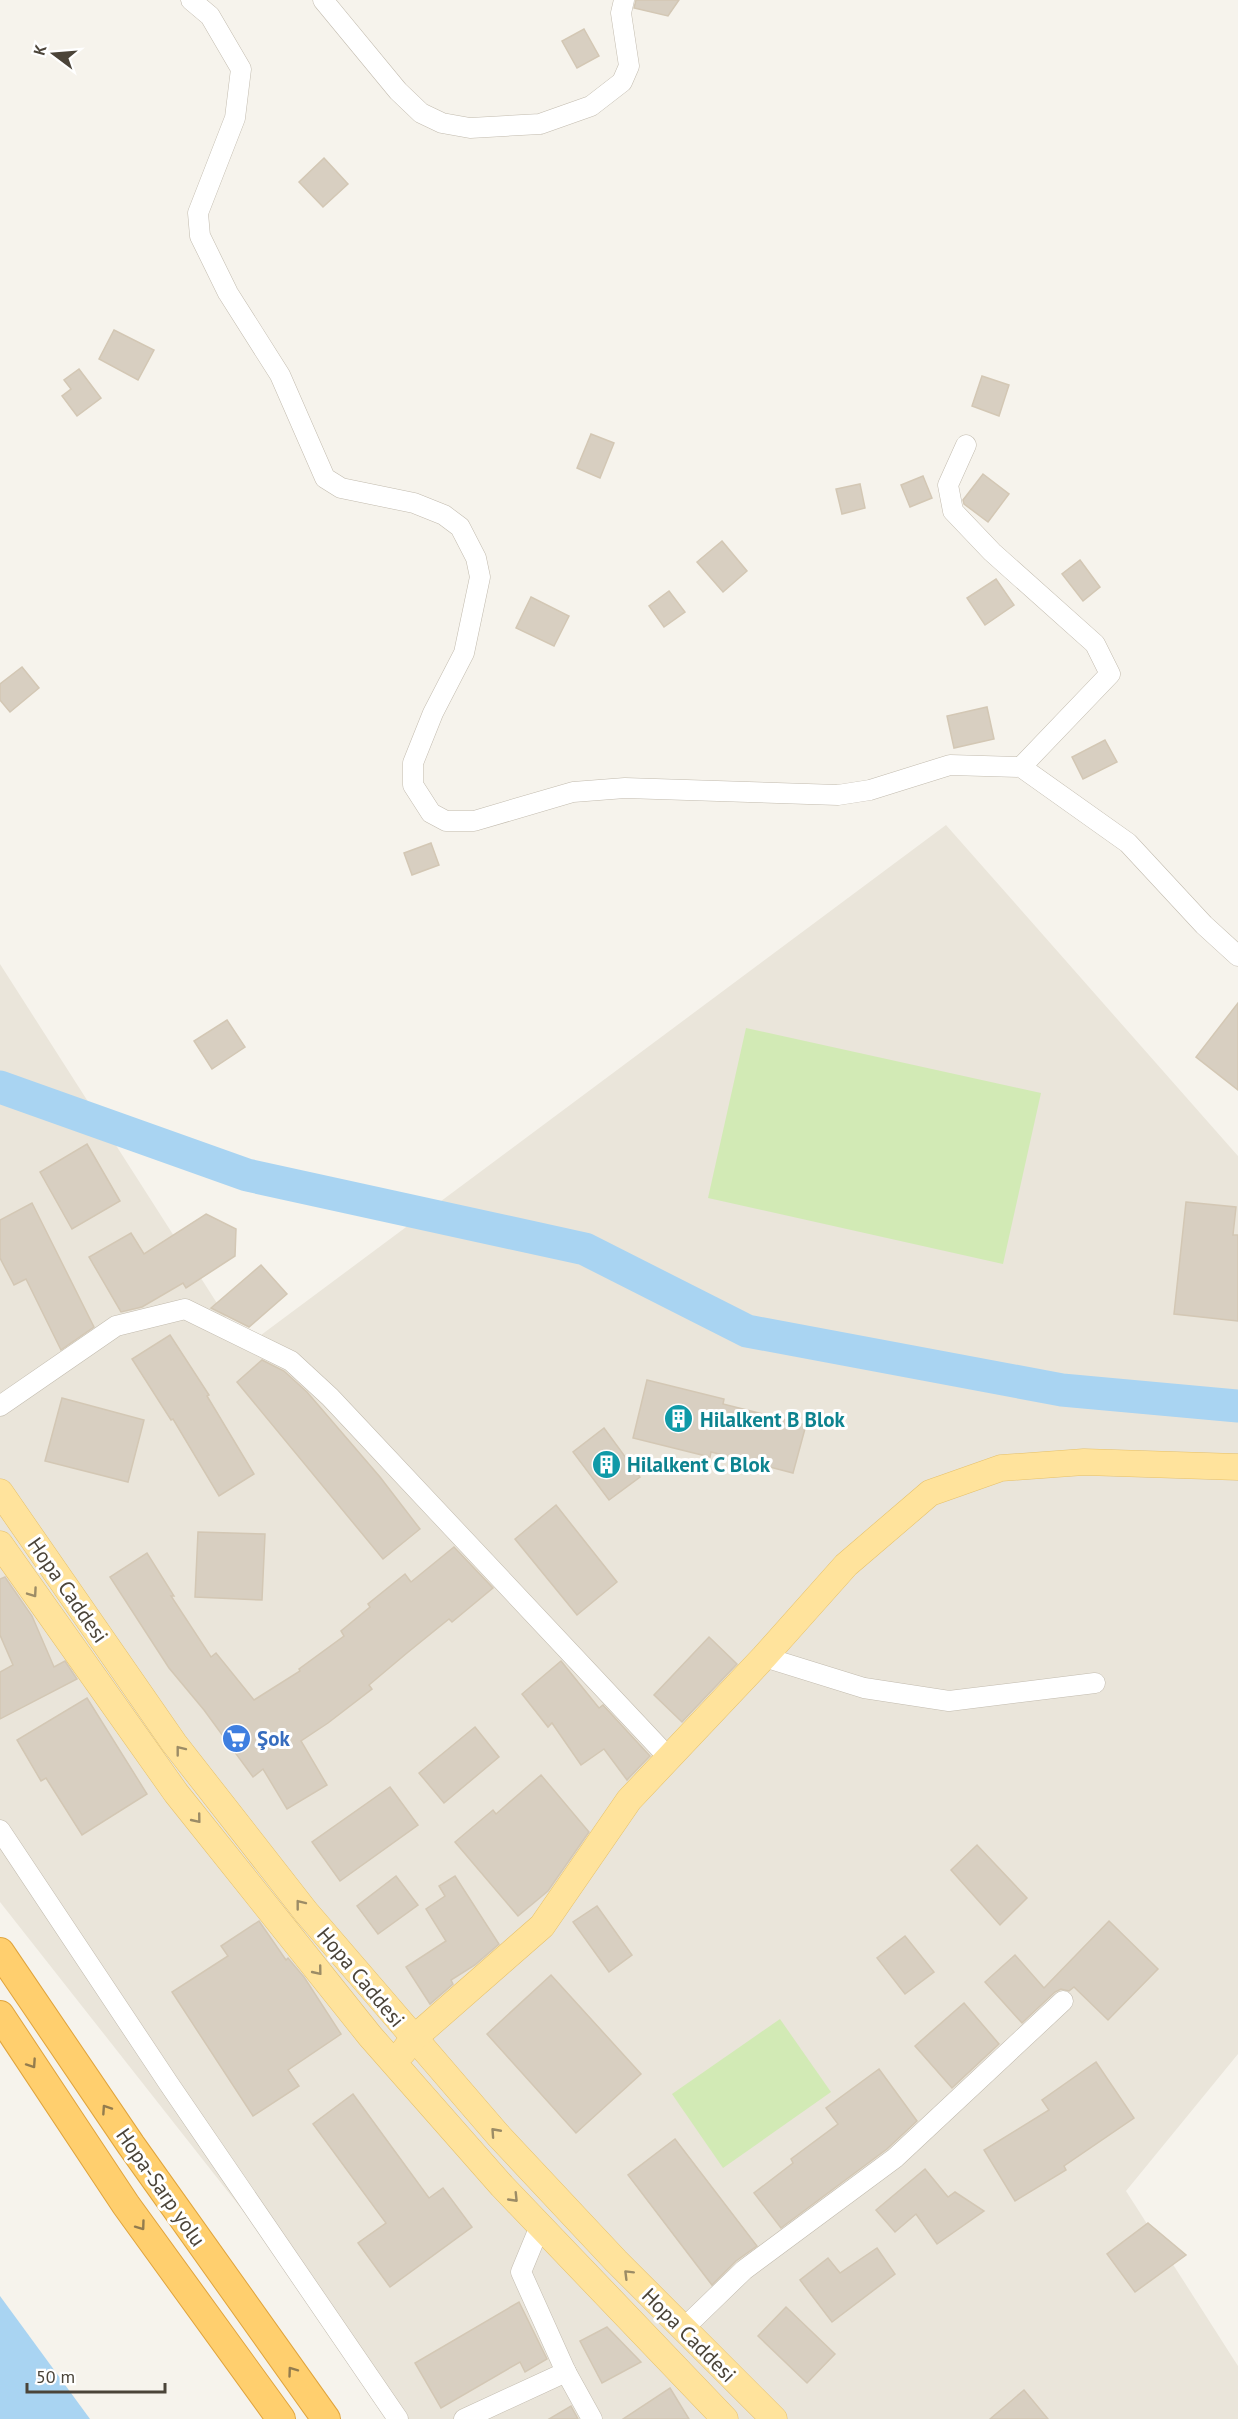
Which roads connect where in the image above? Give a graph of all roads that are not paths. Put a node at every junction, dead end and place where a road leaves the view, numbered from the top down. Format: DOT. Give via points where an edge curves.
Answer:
graph roads {
  1 [pos="191,0"];
  2 [pos="323,0"];
  3 [pos="624,0"];
  4 [pos="966,445"];
  5 [pos="1021,767"];
  6 [pos="1238,956"];
  7 [pos="0,1406"];
  8 [pos="1238,1467"];
  9 [pos="0,1492"];
  10 [pos="0,1544"];
  11 [pos="764,1657"];
  12 [pos="1095,1683"];
  13 [pos="669,1758"];
  14 [pos="0,1830"];
  15 [pos="0,1952"];
  16 [pos="1064,2001"];
  17 [pos="0,2015"];
  18 [pos="413,2039"];
  19 [pos="394,2064"];
  20 [pos="540,2226"];
  21 [pos="683,2329"];
  22 [pos="566,2372"];
  23 [pos="281,2419"];
  24 [pos="326,2419"];
  25 [pos="398,2419"];
  26 [pos="464,2419"];
  27 [pos="592,2419"];
  28 [pos="725,2419"];
  29 [pos="774,2419"];
  1 -- 5 [label="street" via="210,16 241,69 235,118 198,213 200,236 228,293 280,375 325,478 340,488 414,504 444,515 460,527 476,558 480,577 464,653 413,763 413,785 432,813 446,821 474,821 573,792 625,788 838,795 870,790 950,765"];
  2 -- 3 [label="street" via="421,113 442,123 470,128 540,124 591,106 622,82 629,66 621,13"];
  4 -- 5 [label="street" via="948,485 953,511 992,552 1095,644 1110,675"];
  5 -- 6 [label="street" via="1128,843"];
  7 -- 13 [label="street" via="116,1326 185,1309 291,1361 330,1397"];
  8 -- 11 [label="main road" via="1084,1462 1001,1468 930,1493 846,1565"];
  18 -- 9 [label="main road, Hopa Caddesi, one-way" via="306,1912 174,1743"];
  10 -- 19 [label="main road, Hopa Caddesi, one-way" via="176,1793"];
  11 -- 12 [label="street" via="864,1688 949,1701"];
  11 -- 13 [label="main road"];
  13 -- 18 [label="main road" via="629,1800 542,1926"];
  14 -- 25 [label="street"];
  24 -- 15 [label="highway, Hopa-Sarp yolu, one-way" via="131,2145"];
  16 -- 21 [label="street" via="895,2158 744,2270"];
  17 -- 23 [label="highway, one-way" via="126,2205"];
  18 -- 19 [label="main road"];
  21 -- 18 [label="main road, Hopa Caddesi, one-way" via="498,2135"];
  19 -- 20 [label="main road, Hopa Caddesi, one-way"];
  20 -- 22 [label="street" via="521,2272"];
  20 -- 28 [label="main road, Hopa Caddesi"];
  21 -- 29 [label="main road, Hopa Caddesi"];
  22 -- 26 [label="street"];
  22 -- 27 [label="street"];
}
